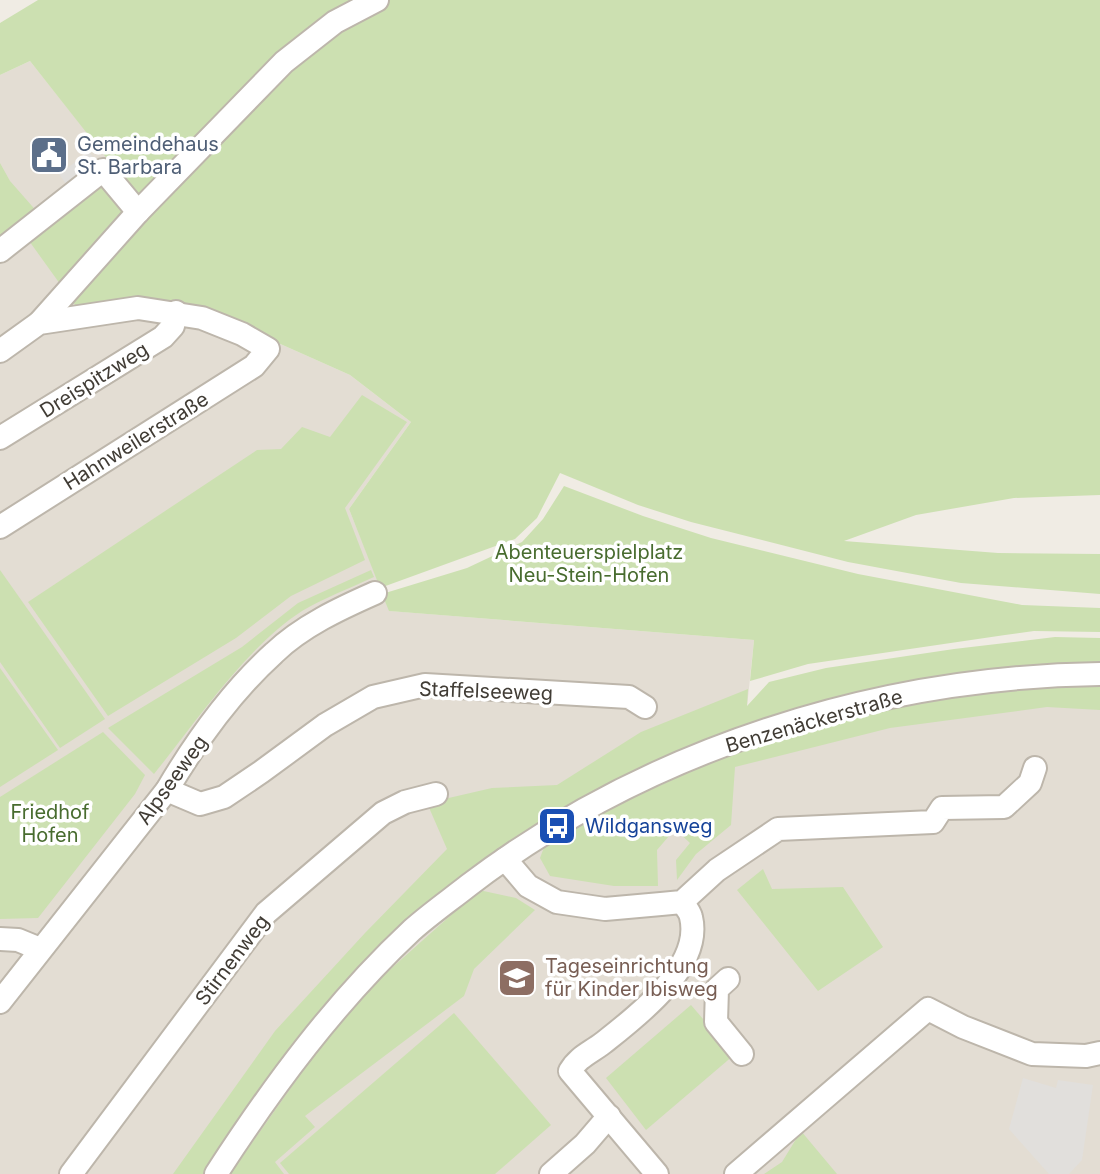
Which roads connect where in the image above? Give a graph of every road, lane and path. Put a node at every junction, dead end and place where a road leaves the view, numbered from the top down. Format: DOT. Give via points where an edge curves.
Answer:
graph roads {
  1 [pos="377,1"];
  2 [pos="138,212"];
  3 [pos="0,251"];
  4 [pos="176,312"];
  5 [pos="39,323"];
  6 [pos="0,351"];
  7 [pos="0,438"];
  8 [pos="0,527"];
  9 [pos="375,593"];
  10 [pos="1100,674"];
  11 [pos="645,707"];
  12 [pos="1035,768"];
  13 [pos="167,790"];
  14 [pos="436,794"];
  15 [pos="505,859"];
  16 [pos="682,902"];
  17 [pos="0,939"];
  18 [pos="40,949"];
  19 [pos="728,979"];
  20 [pos="0,1002"];
  21 [pos="1100,1053"];
  22 [pos="742,1054"];
  23 [pos="609,1116"];
  24 [pos="71,1174"];
  25 [pos="216,1174"];
  26 [pos="551,1174"];
  27 [pos="657,1174"];
  28 [pos="736,1174"];
  1 -- 2 [label="street" via="335,22 284,62"];
  2 -- 3 [label="street" via="103,170"];
  2 -- 5 [label="street"];
  4 -- 5 [label="street" via="138,308"];
  4 -- 7 [label="street, Dreispitzweg" via="163,337"];
  4 -- 8 [label="street, Hahnweilerstraße" via="229,328 268,349 254,366"];
  5 -- 6 [label="street"];
  9 -- 13 [label="street, Alpseeweg" via="335,611 275,651 239,690"];
  10 -- 15 [label="street, Benzenäckerstraße" via="954,684 738,739 643,780"];
  11 -- 13 [label="street, Staffelseeweg" via="629,697 425,685 373,697 224,797 200,804"];
  12 -- 16 [label="street" via="1030,783 1004,807 942,808 933,822 910,831 778,829 717,870"];
  13 -- 18 [label="street, Alpseeweg"];
  14 -- 24 [label="street, Stirnenweg" via="383,813 266,913"];
  15 -- 16 [label="street" via="528,886 557,902 605,909"];
  15 -- 25 [label="street, Benzenäckerstraße" via="412,930 342,1002 270,1091"];
  16 -- 23 [label="street" via="691,916 684,962 666,989 570,1071"];
  17 -- 18 [label="street"];
  18 -- 20 [label="street, Alpseeweg"];
  19 -- 22 [label="street" via="717,989 716,1022"];
  21 -- 28 [label="street" via="1032,1054 928,1009"];
  23 -- 26 [label="street"];
  23 -- 27 [label="street"];
}
